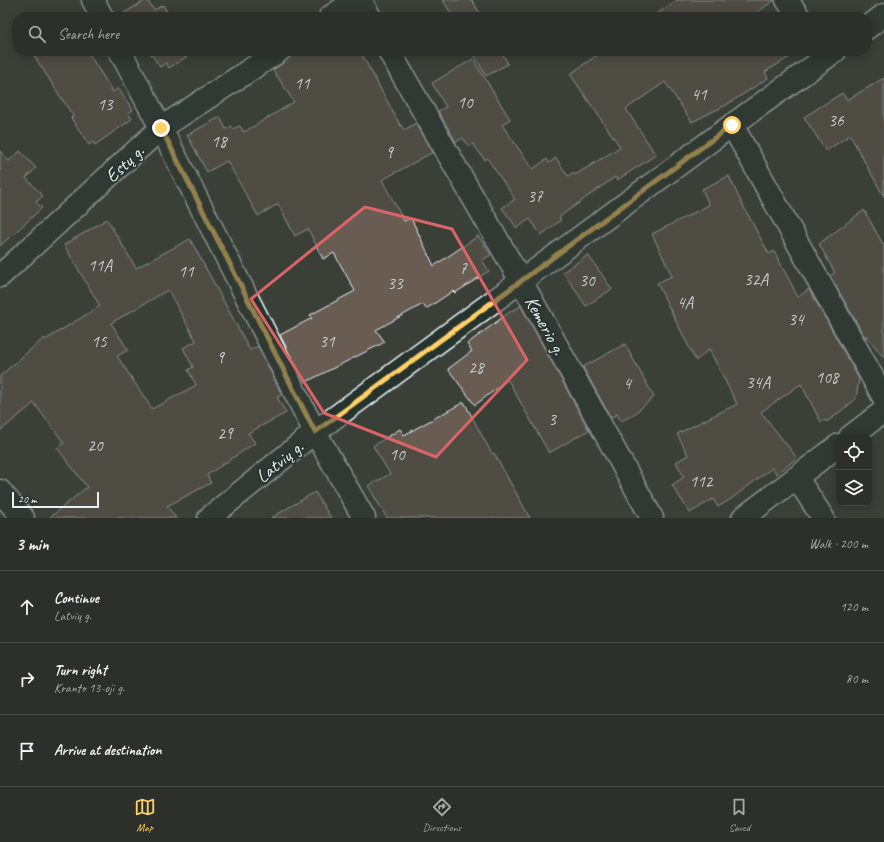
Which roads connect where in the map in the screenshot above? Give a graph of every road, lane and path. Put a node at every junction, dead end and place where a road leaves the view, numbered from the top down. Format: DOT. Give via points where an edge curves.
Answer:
graph roads {
  1 [pos="93,0"];
  2 [pos="356,0"];
  3 [pos="360,0"];
  4 [pos="787,0"];
  5 [pos="99,12"];
  6 [pos="338,12"];
  7 [pos="367,12"];
  8 [pos="795,12"];
  9 [pos="884,16"];
  10 [pos="872,24"];
  11 [pos="123,56"];
  12 [pos="271,56"];
  13 [pos="392,56"];
  14 [pos="824,56"];
  15 [pos="732,125"];
  16 [pos="161,128"];
  17 [pos="0,276"];
  18 [pos="521,281"];
  19 [pos="884,398"];
  20 [pos="884,411"];
  21 [pos="315,432"];
  22 [pos="854,434"];
  23 [pos="836,447"];
  24 [pos="796,478"];
  25 [pos="0,491"];
  26 [pos="23,518"];
  27 [pos="209,518"];
  28 [pos="364,518"];
  29 [pos="652,518"];
  30 [pos="743,518"];
  31 [pos="822,518"];
  1 -- 5 [label="street"];
  2 -- 6 [label="street"];
  3 -- 7 [label="street"];
  4 -- 8 [label="street"];
  9 -- 10 [label="street"];
  11 -- 16 [label="street"];
  12 -- 16 [label="street, Estų g."];
  13 -- 18 [label="street, Kemerio g."];
  14 -- 15 [label="street, Latvių g."];
  15 -- 18 [label="street, Latvių g."];
  15 -- 19 [label="street"];
  16 -- 17 [label="street, Estų g."];
  16 -- 21 [label="street"];
  18 -- 21 [label="street, Latvių g."];
  18 -- 29 [label="street, Kemerio g."];
  20 -- 22 [label="street"];
  21 -- 27 [label="street, Latvių g."];
  21 -- 28 [label="street"];
  23 -- 24 [label="street"];
  24 -- 30 [label="street"];
  24 -- 31 [label="street"];
  25 -- 26 [label="street"];
}
